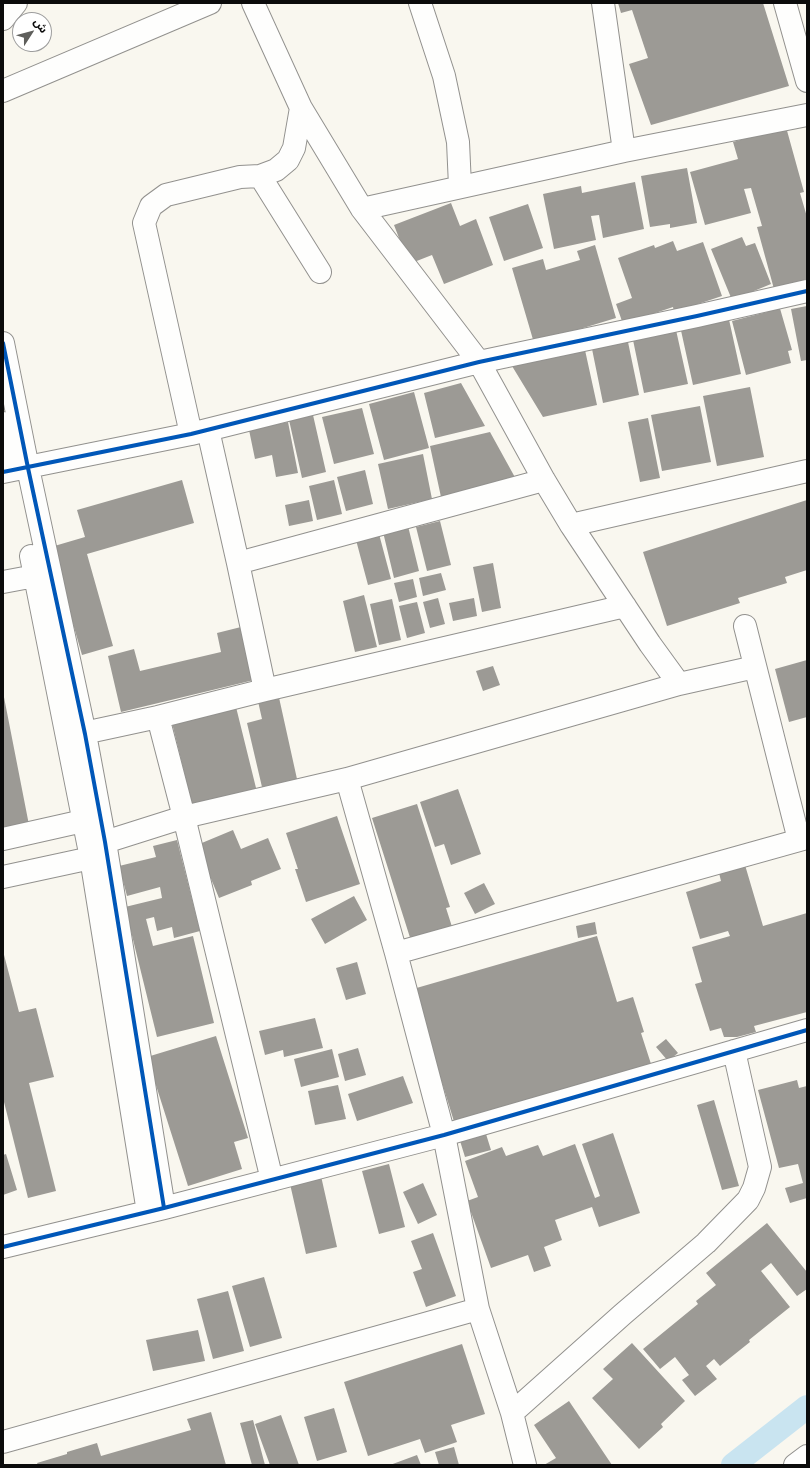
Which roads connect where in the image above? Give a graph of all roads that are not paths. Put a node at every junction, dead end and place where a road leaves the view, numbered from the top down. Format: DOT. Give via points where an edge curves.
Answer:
graph roads {
  1 [pos="16,3"];
  2 [pos="210,3"];
  3 [pos="253,3"];
  4 [pos="420,3"];
  5 [pos="603,3"];
  6 [pos="785,3"];
  7 [pos="3,19"];
  8 [pos="807,81"];
  9 [pos="3,91"];
  10 [pos="301,108"];
  11 [pos="807,115"];
  12 [pos="624,151"];
  13 [pos="260,176"];
  14 [pos="460,186"];
  15 [pos="362,209"];
  16 [pos="320,272"];
  17 [pos="807,290"];
  18 [pos="3,344"];
  19 [pos="479,362"];
  20 [pos="3,423"];
  21 [pos="199,432"];
  22 [pos="15,470"];
  23 [pos="807,471"];
  24 [pos="544,480"];
  25 [pos="571,525"];
  26 [pos="238,563"];
  27 [pos="36,576"];
  28 [pos="3,582"];
  29 [pos="625,606"];
  30 [pos="745,626"];
  31 [pos="755,667"];
  32 [pos="679,684"];
  33 [pos="265,690"];
  34 [pos="158,717"];
  35 [pos="76,735"];
  36 [pos="347,779"];
  37 [pos="184,817"];
  38 [pos="83,821"];
  39 [pos="3,839"];
  40 [pos="803,839"];
  41 [pos="105,842"];
  42 [pos="91,858"];
  43 [pos="3,877"];
  44 [pos="396,952"];
  45 [pos="807,1030"];
  46 [pos="734,1051"];
  47 [pos="444,1135"];
  48 [pos="272,1180"];
  49 [pos="156,1210"];
  50 [pos="3,1247"];
  51 [pos="478,1309"];
  52 [pos="512,1413"];
  53 [pos="3,1442"];
  54 [pos="807,1456"];
  55 [pos="525,1465"];
  56 [pos="795,1465"];
  1 -- 7 [label="street"];
  2 -- 9 [label="street"];
  3 -- 10 [label="street"];
  4 -- 14 [label="street" via="444,76 458,142"];
  5 -- 12 [label="street"];
  6 -- 8 [label="street"];
  10 -- 13 [label="street" via="294,148 288,160 276,170"];
  10 -- 15 [label="street"];
  11 -- 12 [label="street"];
  12 -- 14 [label="street"];
  13 -- 16 [label="street"];
  13 -- 21 [label="street" via="240,178 166,195 151,206 144,223"];
  14 -- 15 [label="street"];
  15 -- 19 [label="street"];
  17 -- 19 [label="street"];
  18 -- 22 [label="street"];
  19 -- 21 [label="street"];
  19 -- 24 [label="street"];
  20 -- 22 [label="street"];
  21 -- 22 [label="street"];
  21 -- 26 [label="street"];
  22 -- 27 [label="street"];
  22 -- 35 [label="street"];
  23 -- 25 [label="street"];
  24 -- 25 [label="street"];
  24 -- 26 [label="street"];
  25 -- 29 [label="street"];
  26 -- 33 [label="street"];
  27 -- 28 [label="street"];
  27 -- 35 [label="street"];
  29 -- 32 [label="street"];
  29 -- 33 [label="street"];
  30 -- 31 [label="street"];
  31 -- 32 [label="street"];
  31 -- 40 [label="street"];
  32 -- 36 [label="street"];
  33 -- 34 [label="street"];
  34 -- 35 [label="street"];
  34 -- 37 [label="street"];
  35 -- 38 [label="street"];
  35 -- 41 [label="street"];
  36 -- 37 [label="street"];
  36 -- 44 [label="street"];
  37 -- 41 [label="street"];
  37 -- 48 [label="street"];
  38 -- 39 [label="street"];
  38 -- 42 [label="street"];
  40 -- 44 [label="street"];
  41 -- 42 [label="street"];
  41 -- 49 [label="street"];
  42 -- 43 [label="street"];
  42 -- 49 [label="street"];
  44 -- 47 [label="street"];
  45 -- 46 [label="street"];
  46 -- 47 [label="street"];
  46 -- 52 [label="street" via="760,1167 748,1200 706,1242"];
  47 -- 48 [label="street"];
  47 -- 51 [label="street"];
  48 -- 49 [label="street"];
  49 -- 50 [label="street"];
  51 -- 52 [label="street"];
  51 -- 53 [label="street"];
  52 -- 55 [label="street"];
  54 -- 56 [label="street"];
}
